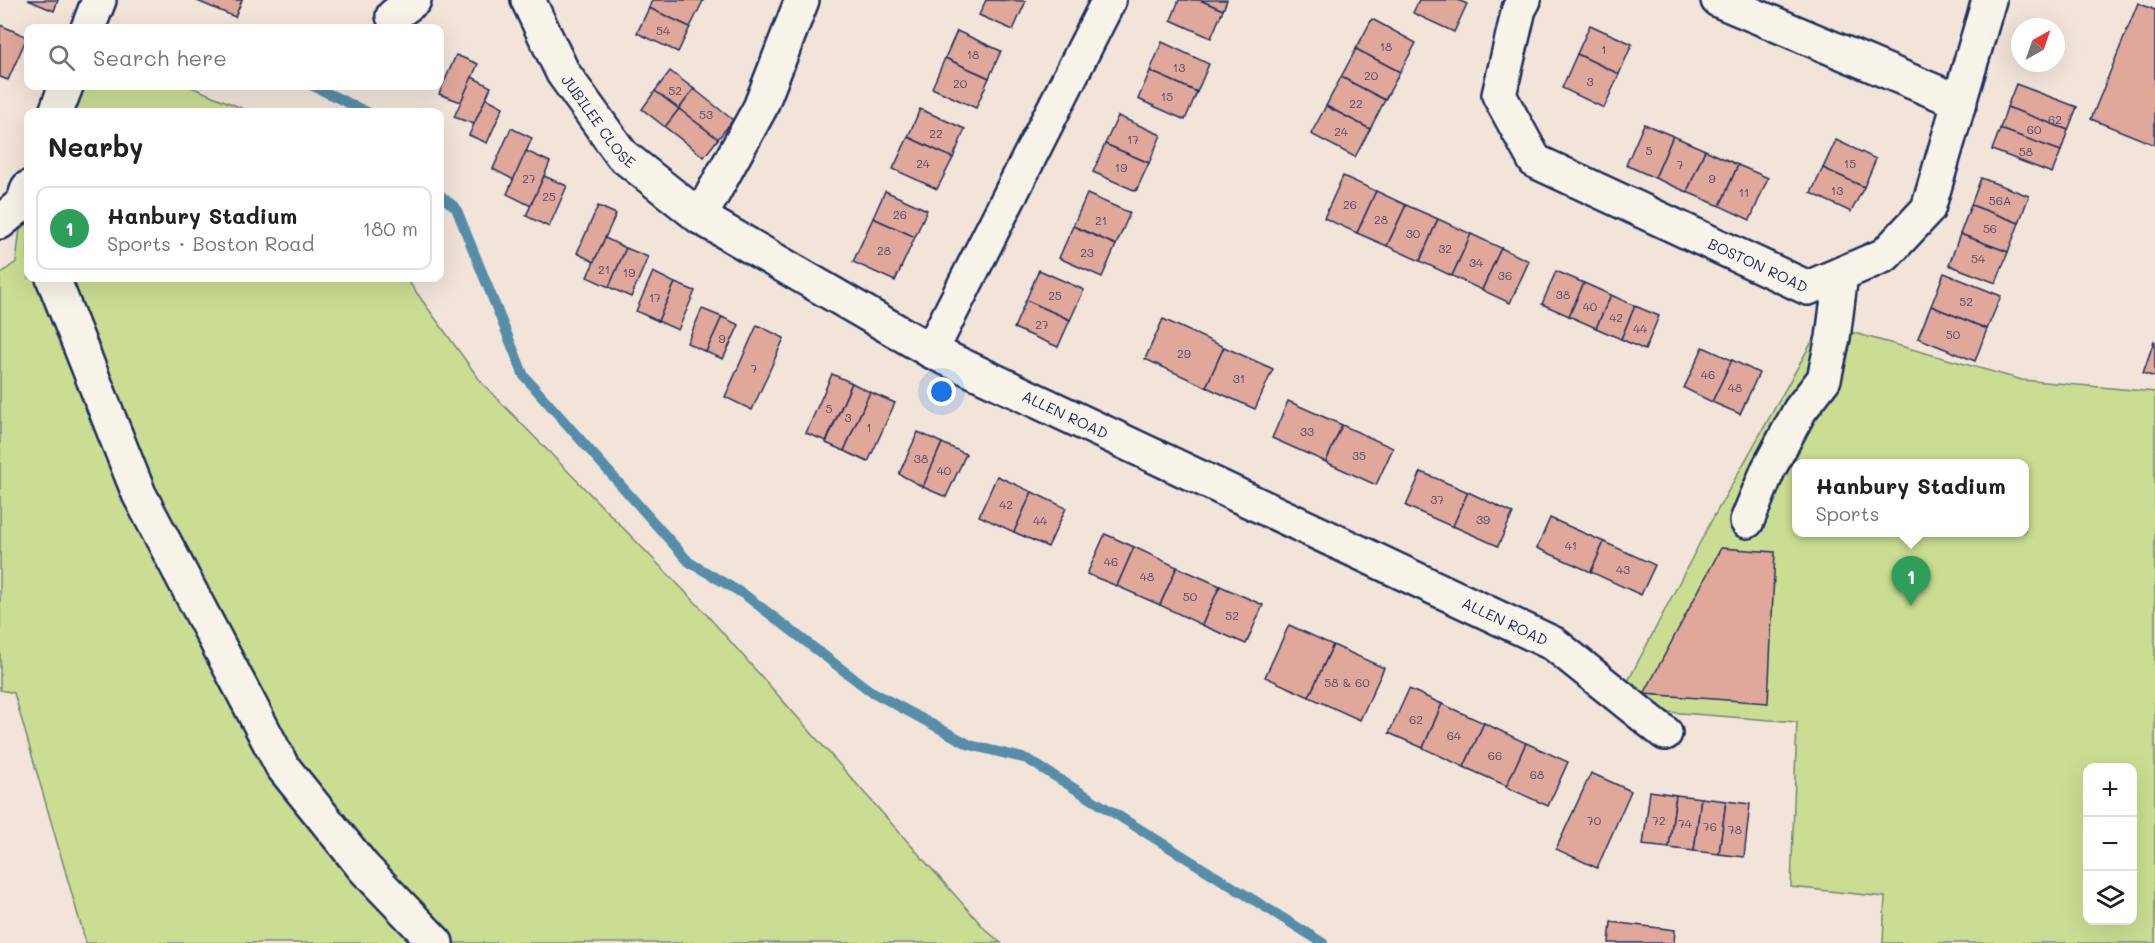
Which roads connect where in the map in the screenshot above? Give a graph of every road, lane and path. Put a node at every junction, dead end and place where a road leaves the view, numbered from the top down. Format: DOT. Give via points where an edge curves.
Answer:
graph roads {
  1 [pos="99,0"];
  2 [pos="528,0"];
  3 [pos="802,0"];
  4 [pos="1108,0"];
  5 [pos="1524,0"];
  6 [pos="1718,0"];
  7 [pos="1989,0"];
  8 [pos="90,24"];
  9 [pos="64,90"];
  10 [pos="1960,102"];
  11 [pos="58,108"];
  12 [pos="700,217"];
  13 [pos="1841,274"];
  14 [pos="55,282"];
  15 [pos="931,351"];
  16 [pos="1747,521"];
  17 [pos="1665,733"];
  18 [pos="436,943"];
  1 -- 8 [label="street"];
  2 -- 12 [label="street, JUBILEE CLOSE" via="563,73 622,155"];
  3 -- 12 [label="street" via="760,108"];
  4 -- 15 [label="street"];
  5 -- 13 [label="street, BOSTON ROAD" via="1499,95 1535,161 1808,288"];
  6 -- 10 [label="street"];
  7 -- 10 [label="street, BOSTON ROAD"];
  9 -- 11 [label="street"];
  10 -- 13 [label="street, BOSTON ROAD" via="1928,209 1886,255"];
  12 -- 15 [label="street, JUBILEE CLOSE"];
  13 -- 16 [label="street" via="1824,379 1800,410 1768,470"];
  14 -- 18 [label="street" via="139,494 282,766 364,868"];
  15 -- 17 [label="street, ALLEN ROAD" via="1554,644"];
}
